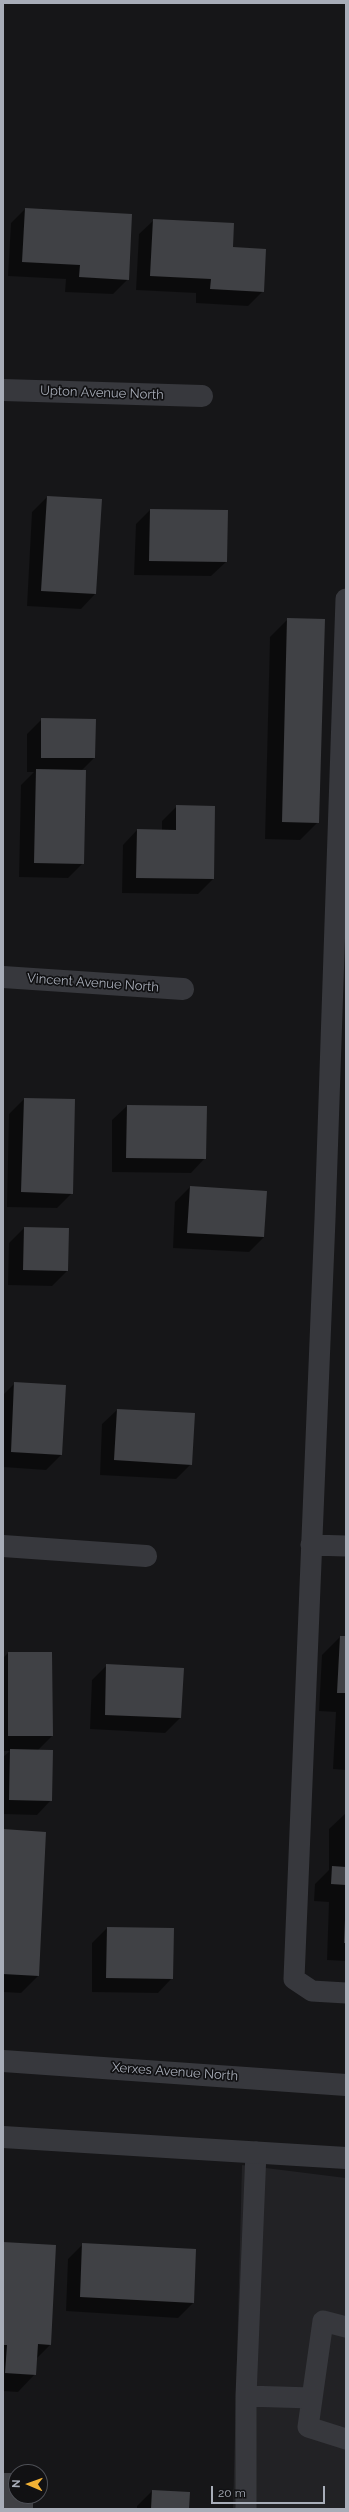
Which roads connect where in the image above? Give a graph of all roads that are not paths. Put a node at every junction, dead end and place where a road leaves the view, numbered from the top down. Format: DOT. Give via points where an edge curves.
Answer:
graph roads {
  1 [pos="3,390"];
  2 [pos="202,396"];
  3 [pos="346,599"];
  4 [pos="344,719"];
  5 [pos="3,977"];
  6 [pos="183,989"];
  7 [pos="311,1545"];
  8 [pos="3,1546"];
  9 [pos="346,1546"];
  10 [pos="146,1556"];
  11 [pos="346,1993"];
  12 [pos="3,2061"];
  13 [pos="346,2085"];
  14 [pos="3,2137"];
  15 [pos="256,2152"];
  16 [pos="346,2158"];
  17 [pos="346,2327"];
  18 [pos="246,2396"];
  19 [pos="312,2398"];
  20 [pos="346,2439"];
  21 [pos="246,2509"];
  1 -- 2 [label="street, Upton Avenue North"];
  3 -- 4 [label="lane"];
  4 -- 7 [label="lane"];
  5 -- 6 [label="street, Vincent Avenue North"];
  7 -- 9 [label="lane"];
  7 -- 11 [label="lane" via="294,1979 312,1991"];
  8 -- 10 [label="street"];
  12 -- 13 [label="street, Xerxes Avenue North"];
  14 -- 15 [label="street"];
  15 -- 16 [label="street"];
  15 -- 18 [label="lane"];
  17 -- 19 [label="lane" via="323,2321"];
  18 -- 19 [label="lane"];
  18 -- 21 [label="lane"];
  19 -- 20 [label="lane" via="308,2427"];
}
